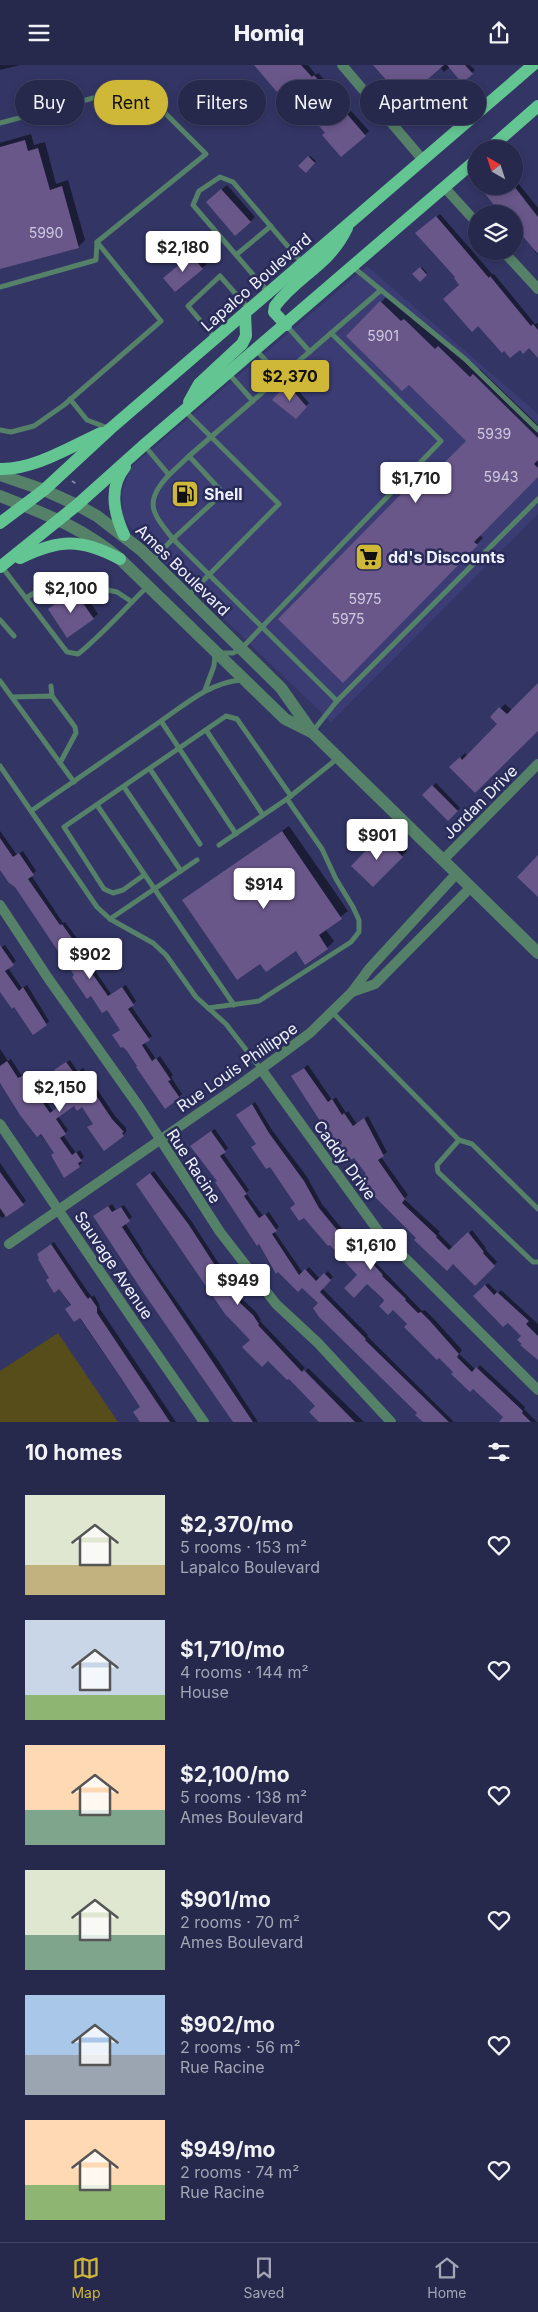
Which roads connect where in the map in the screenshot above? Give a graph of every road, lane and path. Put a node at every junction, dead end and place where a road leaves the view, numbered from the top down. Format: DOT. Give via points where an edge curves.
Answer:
graph roads {
  1 [pos="342,65"];
  2 [pos="531,66"];
  3 [pos="538,106"];
  4 [pos="0,123"];
  5 [pos="499,140"];
  6 [pos="423,160"];
  7 [pos="468,167"];
  8 [pos="444,187"];
  9 [pos="468,213"];
  10 [pos="349,223"];
  11 [pos="270,226"];
  12 [pos="97,242"];
  13 [pos="236,255"];
  14 [pos="511,260"];
  15 [pos="302,263"];
  16 [pos="353,267"];
  17 [pos="0,287"];
  18 [pos="538,289"];
  19 [pos="381,290"];
  20 [pos="268,292"];
  21 [pos="247,311"];
  22 [pos="286,325"];
  23 [pos="331,333"];
  24 [pos="215,339"];
  25 [pos="256,350"];
  26 [pos="310,352"];
  27 [pos="228,373"];
  28 [pos="281,377"];
  29 [pos="70,399"];
  30 [pos="253,401"];
  31 [pos="184,410"];
  32 [pos="110,429"];
  33 [pos="0,430"];
  34 [pos="538,430"];
  35 [pos="210,438"];
  36 [pos="144,445"];
  37 [pos="189,457"];
  38 [pos="0,469"];
  39 [pos="0,475"];
  40 [pos="169,475"];
  41 [pos="71,479"];
  42 [pos="78,485"];
  43 [pos="44,490"];
  44 [pos="0,496"];
  45 [pos="538,499"];
  46 [pos="77,505"];
  47 [pos="25,506"];
  48 [pos="60,519"];
  49 [pos="0,523"];
  50 [pos="124,535"];
  51 [pos="173,539"];
  52 [pos="120,559"];
  53 [pos="151,561"];
  54 [pos="1,567"];
  55 [pos="209,574"];
  56 [pos="148,586"];
  57 [pos="188,596"];
  58 [pos="26,598"];
  59 [pos="132,602"];
  60 [pos="0,620"];
  61 [pos="262,625"];
  62 [pos="14,637"];
  63 [pos="240,649"];
  64 [pos="216,652"];
  65 [pos="244,680"];
  66 [pos="0,681"];
  67 [pos="51,686"];
  68 [pos="205,690"];
  69 [pos="52,696"];
  70 [pos="12,697"];
  71 [pos="337,701"];
  72 [pos="161,721"];
  73 [pos="206,730"];
  74 [pos="312,732"];
  75 [pos="180,748"];
  76 [pos="338,758"];
  77 [pos="60,763"];
  78 [pos="538,765"];
  79 [pos="0,766"];
  80 [pos="150,769"];
  81 [pos="74,782"];
  82 [pos="124,787"];
  83 [pos="289,797"];
  84 [pos="97,805"];
  85 [pos="31,811"];
  86 [pos="264,815"];
  87 [pos="236,834"];
  88 [pos="200,844"];
  89 [pos="219,845"];
  90 [pos="197,860"];
  91 [pos="443,860"];
  92 [pos="181,871"];
  93 [pos="457,873"];
  94 [pos="144,875"];
  95 [pos="471,887"];
  96 [pos="154,889"];
  97 [pos="0,905"];
  98 [pos="110,919"];
  99 [pos="538,953"];
  100 [pos="352,992"];
  101 [pos="234,1005"];
  102 [pos="208,1008"];
  103 [pos="332,1012"];
  104 [pos="261,1069"];
  105 [pos="0,1124"];
  106 [pos="159,1140"];
  107 [pos="458,1140"];
  108 [pos="538,1209"];
  109 [pos="58,1210"];
  110 [pos="9,1244"];
  111 [pos="538,1261"];
  112 [pos="538,1390"];
  113 [pos="204,1422"];
  114 [pos="391,1422"];
  1 -- 6 [label="street"];
  2 -- 6 [label="main road, Lapalco Boulevard"];
  3 -- 5 [label="main road"];
  4 -- 12 [label="lane" via="138,87 206,154"];
  6 -- 10 [label="main road, Lapalco Boulevard"];
  7 -- 8 [label="main road"];
  8 -- 9 [label="street"];
  8 -- 16 [label="main road"];
  10 -- 15 [label="main road, Lapalco Boulevard"];
  10 -- 22 [label="main road" via="339,244 326,260 275,306 274,312"];
  11 -- 13 [label="lane"];
  11 -- 13 [label="lane" via="233,182 220,177 199,191 193,205"];
  11 -- 15 [label="lane"];
  12 -- 17 [label="lane" via="96,260"];
  12 -- 29 [label="lane" via="161,321"];
  13 -- 20 [label="lane"];
  14 -- 18 [label="street"];
  15 -- 20 [label="main road, Lapalco Boulevard"];
  16 -- 19 [label="lane"];
  16 -- 22 [label="main road"];
  19 -- 23 [label="lane"];
  19 -- 34 [label="lane" via="464,359"];
  20 -- 21 [label="main road, Lapalco Boulevard"];
  21 -- 24 [label="main road, Lapalco Boulevard"];
  21 -- 24 [label="lane" via="220,276 188,306"];
  21 -- 31 [label="main road" via="246,336 242,344 199,384"];
  22 -- 25 [label="main road"];
  22 -- 26 [label="lane"];
  23 -- 26 [label="lane"];
  23 -- 61 [label="lane" via="441,441"];
  24 -- 32 [label="main road, Lapalco Boulevard"];
  25 -- 27 [label="main road"];
  25 -- 28 [label="lane"];
  26 -- 28 [label="lane"];
  27 -- 30 [label="lane"];
  27 -- 31 [label="main road"];
  28 -- 30 [label="lane"];
  29 -- 32 [label="lane" via="87,420"];
  29 -- 33 [label="lane" via="34,426 11,432"];
  30 -- 35 [label="lane"];
  31 -- 35 [label="lane"];
  31 -- 36 [label="main road"];
  32 -- 38 [label="main road" via="31,465"];
  32 -- 43 [label="main road, Lapalco Boulevard"];
  35 -- 37 [label="lane"];
  35 -- 55 [label="lane" via="279,504"];
  36 -- 40 [label="lane"];
  36 -- 46 [label="main road"];
  36 -- 50 [label="main road" via="123,470 114,493 115,513"];
  37 -- 40 [label="lane"];
  37 -- 51 [label="lane" via="223,493"];
  39 -- 43 [label="street, Ames Boulevard"];
  40 -- 51 [label="lane" via="156,490 152,504 156,518"];
  41 -- 42 [label="path"];
  43 -- 46 [label="street, Ames Boulevard"];
  43 -- 47 [label="main road, Lapalco Boulevard"];
  44 -- 47 [label="street, Ames Boulevard"];
  45 -- 71 [label="lane"];
  46 -- 48 [label="main road"];
  46 -- 50 [label="street, Ames Boulevard"];
  47 -- 48 [label="street, Ames Boulevard"];
  47 -- 49 [label="main road, Lapalco Boulevard"];
  48 -- 52 [label="street, Ames Boulevard" via="98,541"];
  48 -- 54 [label="main road"];
  50 -- 53 [label="street, Ames Boulevard"];
  51 -- 53 [label="lane"];
  51 -- 55 [label="lane"];
  52 -- 54 [label="main road" via="89,545 66,543 45,547"];
  52 -- 56 [label="street, Ames Boulevard"];
  53 -- 57 [label="street, Ames Boulevard"];
  54 -- 58 [label="lane"];
  55 -- 57 [label="lane"];
  55 -- 61 [label="lane"];
  56 -- 59 [label="lane"];
  56 -- 64 [label="street, Ames Boulevard"];
  57 -- 63 [label="street, Ames Boulevard"];
  58 -- 59 [label="lane" via="57,579 117,592"];
  58 -- 59 [label="lane" via="67,652 78,654"];
  60 -- 62 [label="lane"];
  61 -- 63 [label="lane"];
  61 -- 71 [label="lane"];
  63 -- 64 [label="lane" via="233,653"];
  63 -- 74 [label="street, Ames Boulevard" via="281,688"];
  64 -- 65 [label="street, Ames Boulevard"];
  64 -- 68 [label="lane"];
  65 -- 68 [label="lane"];
  65 -- 74 [label="street, Ames Boulevard" via="285,719"];
  66 -- 70 [label="lane"];
  67 -- 69 [label="lane"];
  68 -- 72 [label="lane"];
  69 -- 70 [label="lane"];
  69 -- 77 [label="lane" via="76,733"];
  70 -- 77 [label="lane"];
  71 -- 74 [label="lane"];
  72 -- 75 [label="lane"];
  72 -- 81 [label="lane"];
  73 -- 75 [label="lane"];
  73 -- 83 [label="lane" via="226,716 238,719"];
  73 -- 86 [label="lane"];
  74 -- 76 [label="street, Ames Boulevard"];
  75 -- 80 [label="lane"];
  75 -- 87 [label="lane"];
  76 -- 83 [label="lane"];
  76 -- 91 [label="street, Ames Boulevard"];
  77 -- 81 [label="lane"];
  78 -- 91 [label="street, Jordan Drive"];
  79 -- 85 [label="lane"];
  80 -- 82 [label="lane"];
  80 -- 88 [label="lane"];
  81 -- 85 [label="lane"];
  82 -- 84 [label="lane"];
  82 -- 92 [label="lane"];
  83 -- 86 [label="lane"];
  83 -- 101 [label="lane" via="353,907 359,920 359,932 351,942 278,991 259,1001"];
  84 -- 94 [label="lane"];
  84 -- 94 [label="lane" via="64,827 104,889 113,893 123,890"];
  85 -- 98 [label="lane" via="97,907"];
  86 -- 87 [label="lane"];
  87 -- 89 [label="lane"];
  90 -- 92 [label="lane"];
  91 -- 93 [label="street, Ames Boulevard"];
  92 -- 96 [label="lane"];
  93 -- 95 [label="street, Ames Boulevard"];
  93 -- 100 [label="street, Rue Louis Phillippe"];
  94 -- 96 [label="lane"];
  95 -- 99 [label="street, Ames Boulevard"];
  95 -- 100 [label="street, Rue Louis Phillippe" via="375,984"];
  96 -- 98 [label="lane"];
  96 -- 101 [label="lane"];
  97 -- 106 [label="street, Rue Racine"];
  98 -- 102 [label="lane" via="153,943"];
  100 -- 103 [label="street, Rue Louis Phillippe"];
  101 -- 102 [label="lane"];
  102 -- 104 [label="lane" via="226,1024"];
  103 -- 104 [label="street, Rue Louis Phillippe" via="310,1033"];
  103 -- 107 [label="lane"];
  104 -- 106 [label="street, Rue Louis Phillippe"];
  104 -- 112 [label="street, Caddy Drive" via="379,1233"];
  105 -- 109 [label="street, Sauvage Avenue"];
  106 -- 109 [label="street, Rue Louis Phillippe"];
  106 -- 114 [label="street, Rue Racine" via="220,1232 276,1304 318,1343"];
  107 -- 108 [label="lane" via="472,1143"];
  107 -- 111 [label="lane" via="437,1165 438,1172 533,1262"];
  109 -- 110 [label="street, Rue Louis Phillippe"];
  109 -- 113 [label="street, Sauvage Avenue"];
}
